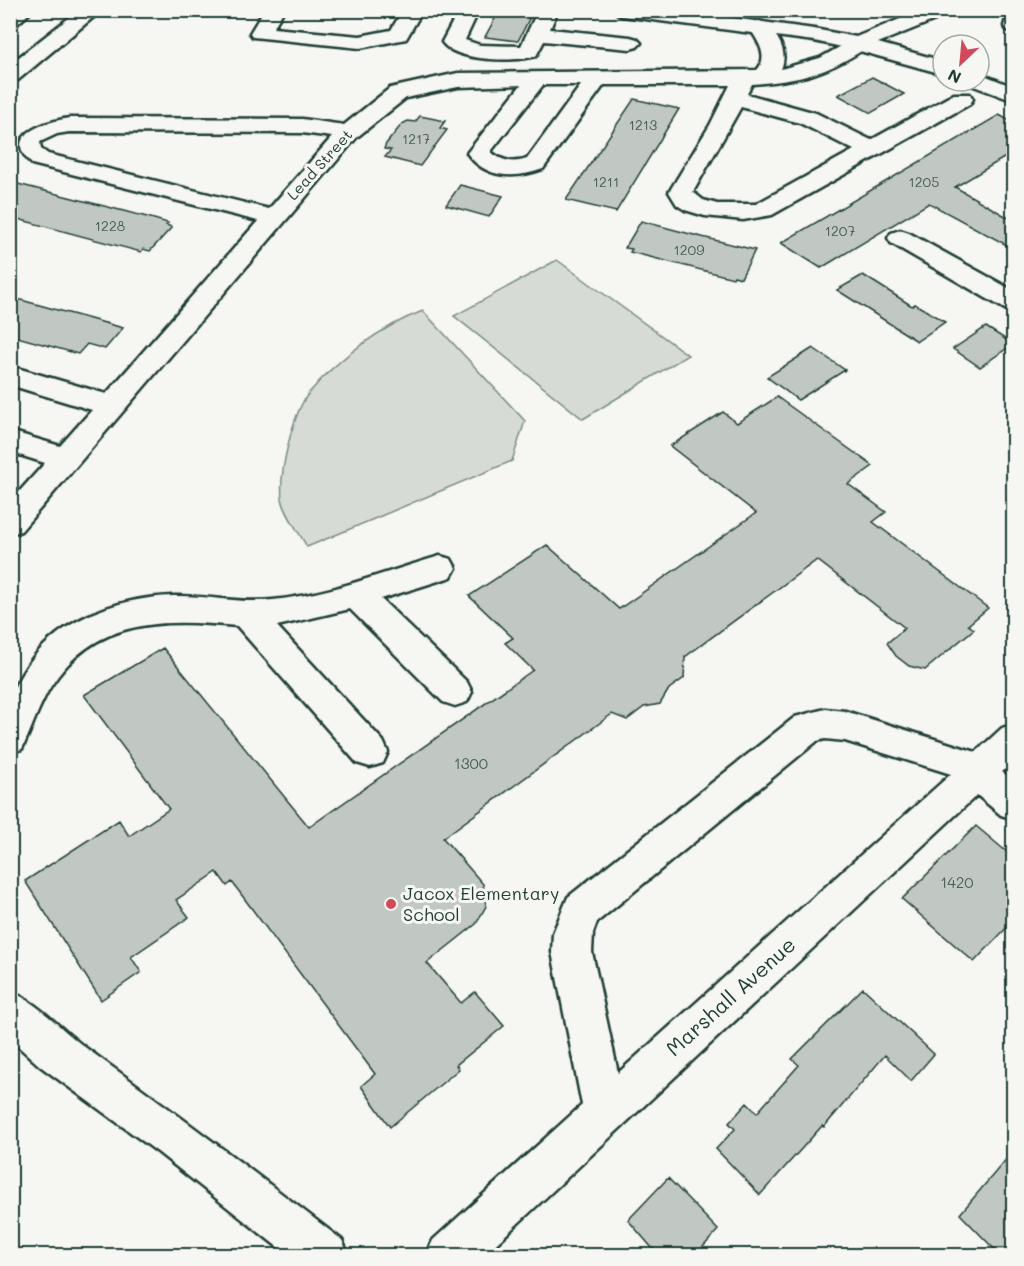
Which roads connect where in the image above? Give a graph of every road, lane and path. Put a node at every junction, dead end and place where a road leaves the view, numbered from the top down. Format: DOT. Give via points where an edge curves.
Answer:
graph roads {
  1 [pos="23,10"];
  2 [pos="93,10"];
  3 [pos="274,10"];
  4 [pos="413,10"];
  5 [pos="469,10"];
  6 [pos="548,10"];
  7 [pos="622,10"];
  8 [pos="778,10"];
  9 [pos="898,10"];
  10 [pos="938,10"];
  11 [pos="10,20"];
  12 [pos="1014,20"];
  13 [pos="1014,26"];
  14 [pos="759,27"];
  15 [pos="885,30"];
  16 [pos="537,34"];
  17 [pos="922,40"];
  18 [pos="630,43"];
  19 [pos="859,44"];
  20 [pos="991,64"];
  21 [pos="931,65"];
  22 [pos="1014,73"];
  23 [pos="10,75"];
  24 [pos="598,77"];
  25 [pos="537,78"];
  26 [pos="748,84"];
  27 [pos="991,86"];
  28 [pos="1014,95"];
  29 [pos="962,99"];
  30 [pos="349,132"];
  31 [pos="870,149"];
  32 [pos="274,218"];
  33 [pos="900,238"];
  34 [pos="1014,303"];
  35 [pos="10,375"];
  36 [pos="112,406"];
  37 [pos="10,441"];
  38 [pos="66,459"];
  39 [pos="10,523"];
  40 [pos="440,568"];
  41 [pos="355,594"];
  42 [pos="246,614"];
  43 [pos="455,692"];
  44 [pos="10,738"];
  45 [pos="1014,739"];
  46 [pos="370,752"];
  47 [pos="975,774"];
  48 [pos="1014,803"];
  49 [pos="10,1011"];
  50 [pos="605,1112"];
  51 [pos="326,1256"];
  52 [pos="449,1256"];
  1 -- 11 [label="street"];
  2 -- 23 [label="street"];
  3 -- 4 [label="street" via="260,33 360,42 399,35"];
  5 -- 16 [label="street" via="453,42 464,48 529,52"];
  6 -- 16 [label="street"];
  7 -- 14 [label="street"];
  8 -- 15 [label="street"];
  9 -- 15 [label="street"];
  10 -- 15 [label="street" via="919,21"];
  12 -- 13 [label="street"];
  14 -- 19 [label="street"];
  14 -- 26 [label="street" via="773,48 772,66"];
  15 -- 17 [label="street"];
  15 -- 19 [label="street, Lead Street"];
  16 -- 18 [label="street"];
  19 -- 21 [label="street"];
  19 -- 26 [label="street, Lead Street" via="815,69"];
  20 -- 22 [label="street"];
  24 -- 25 [label="street, Lead Street"];
  24 -- 25 [label="street" via="535,164 518,170 492,165 479,153 481,147"];
  24 -- 26 [label="street, Lead Street"];
  25 -- 30 [label="street, Lead Street" via="458,80 398,93"];
  26 -- 31 [label="street"];
  26 -- 31 [label="street" via="681,192 690,203 736,214 763,210"];
  27 -- 28 [label="street"];
  29 -- 31 [label="street"];
  30 -- 32 [label="street, Lead Street"];
  30 -- 32 [label="street" via="302,126 69,125 51,128 29,139 32,153 40,159"];
  32 -- 36 [label="street, Lead Street"];
  33 -- 34 [label="street"];
  35 -- 36 [label="street"];
  36 -- 38 [label="street, Lead Street"];
  37 -- 38 [label="street"];
  38 -- 39 [label="street, Lead Street"];
  40 -- 41 [label="street"];
  41 -- 42 [label="street" via="272,614"];
  41 -- 43 [label="street"];
  42 -- 44 [label="street" via="159,608 95,625 48,664"];
  42 -- 46 [label="street"];
  45 -- 47 [label="street, Marshall Avenue"];
  47 -- 48 [label="street"];
  47 -- 50 [label="street, Marshall Avenue"];
  47 -- 50 [label="street" via="961,761 845,726 825,724 807,728 582,910 573,933 572,952"];
  49 -- 51 [label="street" via="55,1051"];
  50 -- 52 [label="street, Marshall Avenue"];
}
